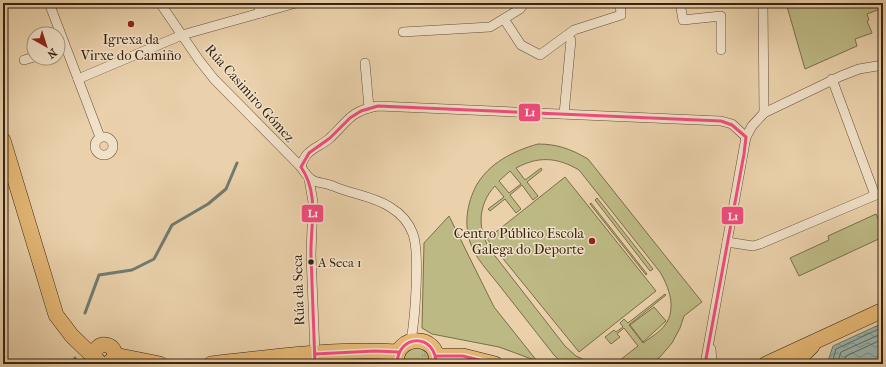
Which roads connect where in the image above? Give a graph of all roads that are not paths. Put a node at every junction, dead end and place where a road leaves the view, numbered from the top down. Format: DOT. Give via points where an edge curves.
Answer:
graph roads {
  1 [pos="49,3"];
  2 [pos="160,3"];
  3 [pos="257,3"];
  4 [pos="296,3"];
  5 [pos="524,3"];
  6 [pos="620,3"];
  7 [pos="680,3"];
  8 [pos="763,3"];
  9 [pos="261,13"];
  10 [pos="504,19"];
  11 [pos="56,26"];
  12 [pos="403,32"];
  13 [pos="182,35"];
  14 [pos="571,40"];
  15 [pos="721,50"];
  16 [pos="66,56"];
  17 [pos="365,64"];
  18 [pos="883,65"];
  19 [pos="78,79"];
  20 [pos="832,80"];
  21 [pos="369,108"];
  22 [pos="764,113"];
  23 [pos="564,114"];
  24 [pos="100,137"];
  25 [pos="746,137"];
  26 [pos="3,140"];
  27 [pos="301,168"];
  28 [pos="309,179"];
  29 [pos="879,193"];
  30 [pos="728,242"];
  31 [pos="883,310"];
  32 [pos="825,336"];
  33 [pos="710,338"];
  34 [pos="411,340"];
  35 [pos="315,354"];
  36 [pos="104,358"];
  37 [pos="398,358"];
  38 [pos="437,360"];
  39 [pos="160,364"];
  40 [pos="211,364"];
  41 [pos="495,364"];
  42 [pos="705,364"];
  43 [pos="712,364"];
  44 [pos="766,364"];
  45 [pos="794,364"];
  1 -- 11 [label="street"];
  2 -- 13 [label="street, Rúa Casimiro Gómez"];
  3 -- 9 [label="street"];
  4 -- 9 [label="street"];
  5 -- 10 [label="street" via="520,9"];
  6 -- 10 [label="street" via="621,15 574,30 540,55 521,45"];
  7 -- 15 [label="street" via="683,20 721,16"];
  8 -- 22 [label="street"];
  9 -- 13 [label="street"];
  10 -- 12 [label="street" via="490,28"];
  13 -- 19 [label="street"];
  13 -- 27 [label="street, Rúa Casimiro Gómez" via="214,79"];
  14 -- 23 [label="street"];
  16 -- 19 [label="street"];
  17 -- 21 [label="street"];
  18 -- 20 [label="street" via="859,69"];
  19 -- 24 [label="street"];
  20 -- 22 [label="street"];
  20 -- 29 [label="street"];
  21 -- 23 [label="street" via="428,107"];
  21 -- 27 [label="street" via="346,119 330,138 307,152"];
  22 -- 25 [label="street"];
  23 -- 25 [label="street" via="728,122"];
  25 -- 30 [label="street"];
  26 -- 36 [label="main road" via="51,305 63,326 80,343"];
  27 -- 28 [label="street, Rúa Casimiro Gómez"];
  28 -- 34 [label="street" via="383,203 406,221 414,235 416,253"];
  28 -- 35 [label="street, Rúa da Seca" via="313,202 311,254"];
  29 -- 30 [label="street" via="760,244 753,246"];
  30 -- 33 [label="street"];
  31 -- 32 [label="main road"];
  32 -- 44 [label="main road"];
  32 -- 45 [label="main road" via="806,350"];
  33 -- 42 [label="street"];
  33 -- 43 [label="street"];
  34 -- 37 [label="main road" via="402,347"];
  34 -- 38 [label="main road" via="427,342 432,346"];
  35 -- 37 [label="main road" via="375,351"];
  35 -- 40 [label="main road"];
  36 -- 39 [label="main road"];
  38 -- 41 [label="main road" via="444,354"];
}
